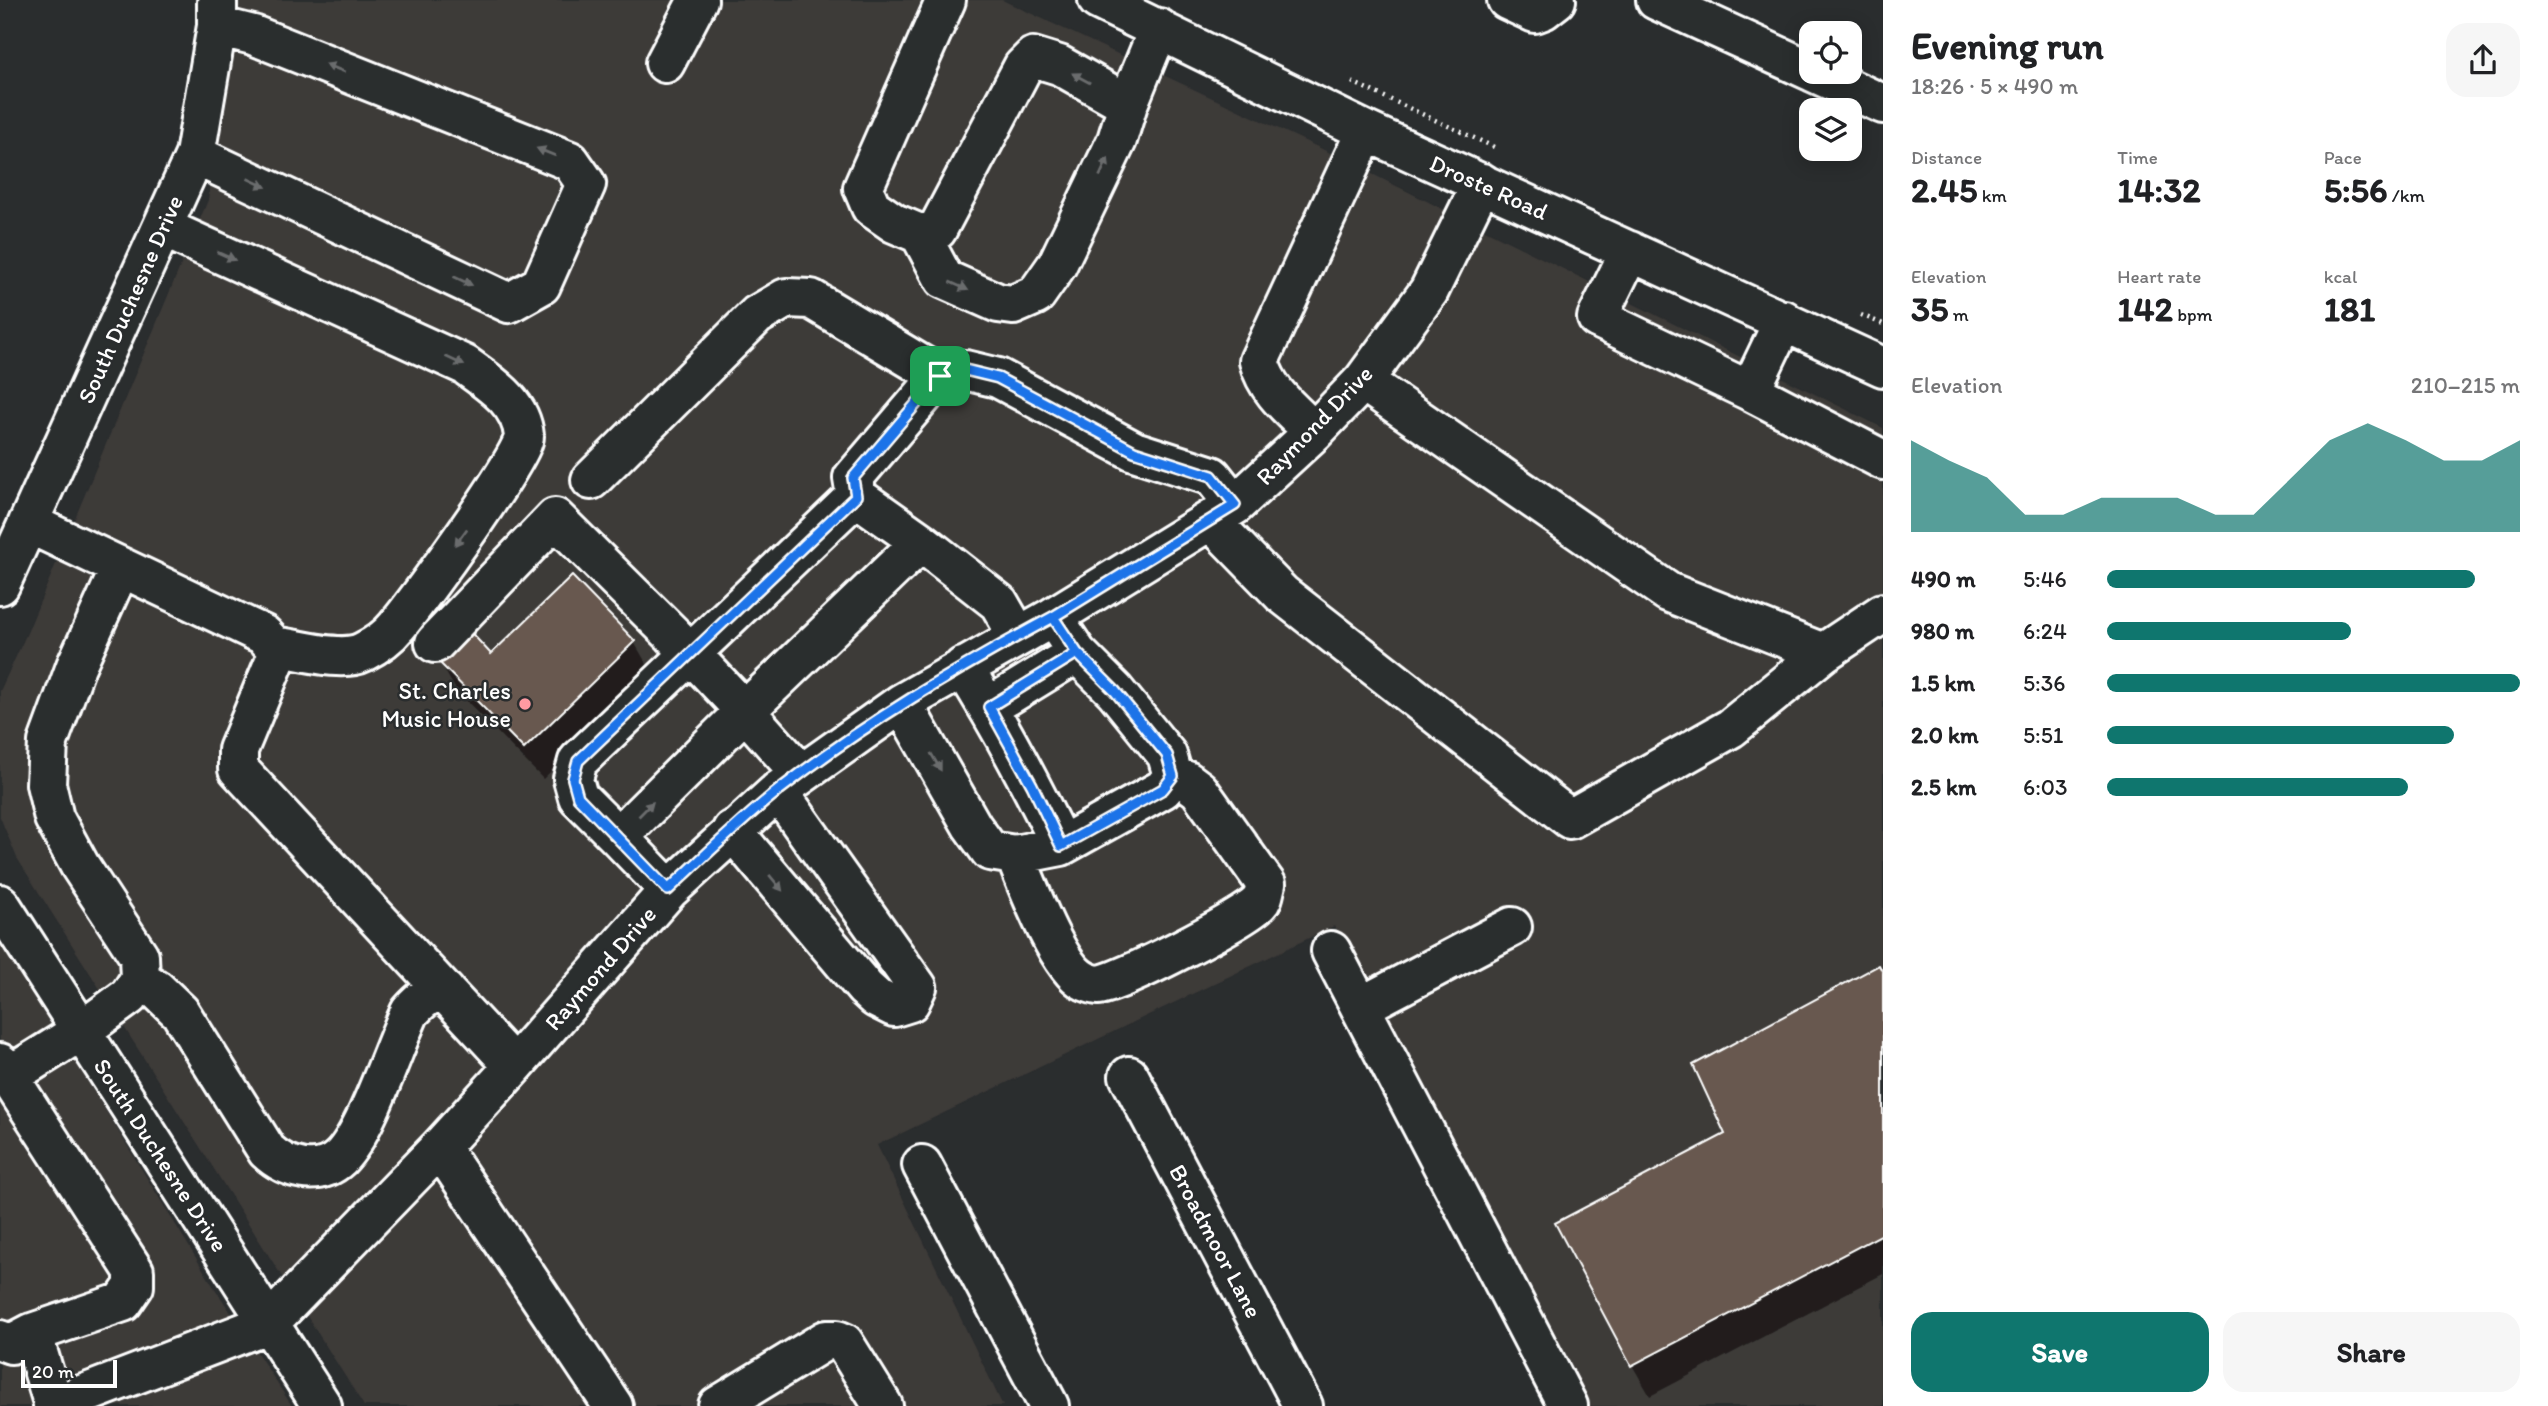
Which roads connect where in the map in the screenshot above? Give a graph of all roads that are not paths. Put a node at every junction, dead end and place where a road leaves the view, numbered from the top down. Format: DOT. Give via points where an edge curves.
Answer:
graph roads {
  1 [pos="698,0"];
  2 [pos="946,0"];
  3 [pos="1507,0"];
  4 [pos="1556,0"];
  5 [pos="1656,0"];
  6 [pos="1129,10"];
  7 [pos="217,13"];
  8 [pos="665,64"];
  9 [pos="1799,65"];
  10 [pos="1840,84"];
  11 [pos="1128,104"];
  12 [pos="1883,104"];
  13 [pos="1366,131"];
  14 [pos="195,155"];
  15 [pos="1482,183"];
  16 [pos="164,228"];
  17 [pos="920,234"];
  18 [pos="1630,251"];
  19 [pos="1784,320"];
  20 [pos="1883,367"];
  21 [pos="940,376"];
  22 [pos="1363,381"];
  23 [pos="1750,391"];
  24 [pos="1314,432"];
  25 [pos="1883,460"];
  26 [pos="591,480"];
  27 [pos="856,496"];
  28 [pos="1223,513"];
  29 [pos="28,523"];
  30 [pos="921,542"];
  31 [pos="121,567"];
  32 [pos="0,585"];
  33 [pos="1883,613"];
  34 [pos="1053,617"];
  35 [pos="1018,636"];
  36 [pos="435,643"];
  37 [pos="274,646"];
  38 [pos="1077,653"];
  39 [pos="1823,653"];
  40 [pos="691,654"];
  41 [pos="963,667"];
  42 [pos="902,703"];
  43 [pos="989,707"];
  44 [pos="745,711"];
  45 [pos="1173,776"];
  46 [pos="790,783"];
  47 [pos="732,830"];
  48 [pos="618,837"];
  49 [pos="1061,846"];
  50 [pos="1015,855"];
  51 [pos="668,890"];
  52 [pos="0,904"];
  53 [pos="1512,927"];
  54 [pos="1331,951"];
  55 [pos="140,978"];
  56 [pos="444,991"];
  57 [pos="1360,1007"];
  58 [pos="81,1031"];
  59 [pos="514,1066"];
  60 [pos="4,1070"];
  61 [pos="1129,1076"];
  62 [pos="440,1147"];
  63 [pos="922,1165"];
  64 [pos="268,1323"];
  65 [pos="16,1337"];
  66 [pos="732,1403"];
  67 [pos="54,1406"];
  68 [pos="322,1406"];
  69 [pos="613,1406"];
  70 [pos="883,1406"];
  71 [pos="1049,1406"];
  72 [pos="1303,1406"];
  73 [pos="1568,1406"];
  1 -- 8 [label="street"];
  2 -- 17 [label="street" via="863,188 871,207"];
  3 -- 4 [label="street" via="1535,13"];
  5 -- 9 [label="street"];
  6 -- 11 [label="street"];
  6 -- 13 [label="street, Droste Road"];
  7 -- 14 [label="street, South Duchesne Drive"];
  14 -- 7 [label="street, one-way" via="509,303 541,285 586,184 569,161 253,35"];
  10 -- 12 [label="street"];
  11 -- 17 [label="street, one-way" via="1059,65 1032,57 937,230"];
  17 -- 11 [label="street, one-way" via="944,279 998,303 1013,305 1036,295 1057,264 1117,140"];
  13 -- 15 [label="street, Droste Road"];
  13 -- 24 [label="street" via="1259,361 1272,391"];
  14 -- 16 [label="street, South Duchesne Drive"];
  15 -- 18 [label="street, Droste Road"];
  15 -- 22 [label="street, Raymond Drive" via="1429,290"];
  16 -- 29 [label="street, South Duchesne Drive"];
  16 -- 37 [label="street, one-way" via="465,365 497,388 521,416 525,440 508,473 396,627 361,653 334,656"];
  18 -- 19 [label="street, Droste Road"];
  18 -- 23 [label="street" via="1597,318"];
  19 -- 20 [label="street, Droste Road"];
  19 -- 23 [label="street"];
  21 -- 26 [label="street" via="811,299 786,298 757,315"];
  21 -- 27 [label="street" via="853,478"];
  21 -- 28 [label="street" via="965,370 998,378 1134,451 1212,476"];
  22 -- 24 [label="street, Raymond Drive"];
  22 -- 39 [label="street" via="1668,592"];
  23 -- 25 [label="street"];
  24 -- 28 [label="street, Raymond Drive"];
  27 -- 30 [label="street"];
  27 -- 40 [label="street"];
  28 -- 34 [label="street, Raymond Drive"];
  28 -- 39 [label="street" via="1282,594 1570,819 1731,728"];
  29 -- 31 [label="street"];
  29 -- 32 [label="street, South Duchesne Drive"];
  30 -- 35 [label="street" via="999,603"];
  30 -- 44 [label="street"];
  31 -- 37 [label="street" via="264,635"];
  31 -- 55 [label="street" via="48,742 46,783 54,818 139,956"];
  33 -- 39 [label="street"];
  34 -- 35 [label="street, Raymond Drive"];
  34 -- 38 [label="street"];
  35 -- 41 [label="street, Raymond Drive"];
  36 -- 40 [label="street" via="555,518"];
  37 -- 56 [label="street" via="277,656 238,750 238,769"];
  38 -- 43 [label="street"];
  38 -- 45 [label="street" via="1167,755"];
  40 -- 44 [label="street"];
  40 -- 48 [label="street" via="578,761 573,779 578,797"];
  41 -- 42 [label="street, Raymond Drive"];
  41 -- 43 [label="street"];
  42 -- 46 [label="street, Raymond Drive"];
  42 -- 50 [label="street, one-way" via="990,851"];
  43 -- 49 [label="street"];
  44 -- 46 [label="street"];
  48 -- 44 [label="street, one-way"];
  45 -- 49 [label="street" via="1163,789"];
  45 -- 50 [label="street" via="1199,790 1266,884 1262,901 1246,915 1135,971 1098,985 1071,970 1041,918"];
  46 -- 47 [label="street, Raymond Drive"];
  47 -- 46 [label="street, one-way" via="865,988 894,1007 910,1002 917,986"];
  47 -- 51 [label="street, Raymond Drive"];
  48 -- 51 [label="street"];
  49 -- 50 [label="street"];
  51 -- 59 [label="street, Raymond Drive"];
  52 -- 58 [label="street, South Duchesne Drive"];
  53 -- 57 [label="street"];
  54 -- 57 [label="street"];
  55 -- 56 [label="street" via="180,1012 267,1151 278,1162 299,1169 320,1167 340,1158 357,1132 410,1012 423,999"];
  55 -- 58 [label="street" via="129,996"];
  56 -- 59 [label="street"];
  57 -- 73 [label="street"];
  58 -- 60 [label="street"];
  58 -- 64 [label="street, South Duchesne Drive"];
  59 -- 62 [label="street, Raymond Drive"];
  60 -- 65 [label="street" via="134,1271 134,1286 123,1302"];
  61 -- 72 [label="street, Broadmoor Lane"];
  62 -- 64 [label="street, Raymond Drive"];
  62 -- 69 [label="street"];
  63 -- 71 [label="street"];
  64 -- 67 [label="street"];
  64 -- 68 [label="street, South Duchesne Drive"];
  65 -- 67 [label="street"];
  66 -- 70 [label="street" via="826,1340 837,1340 844,1343"];
}
